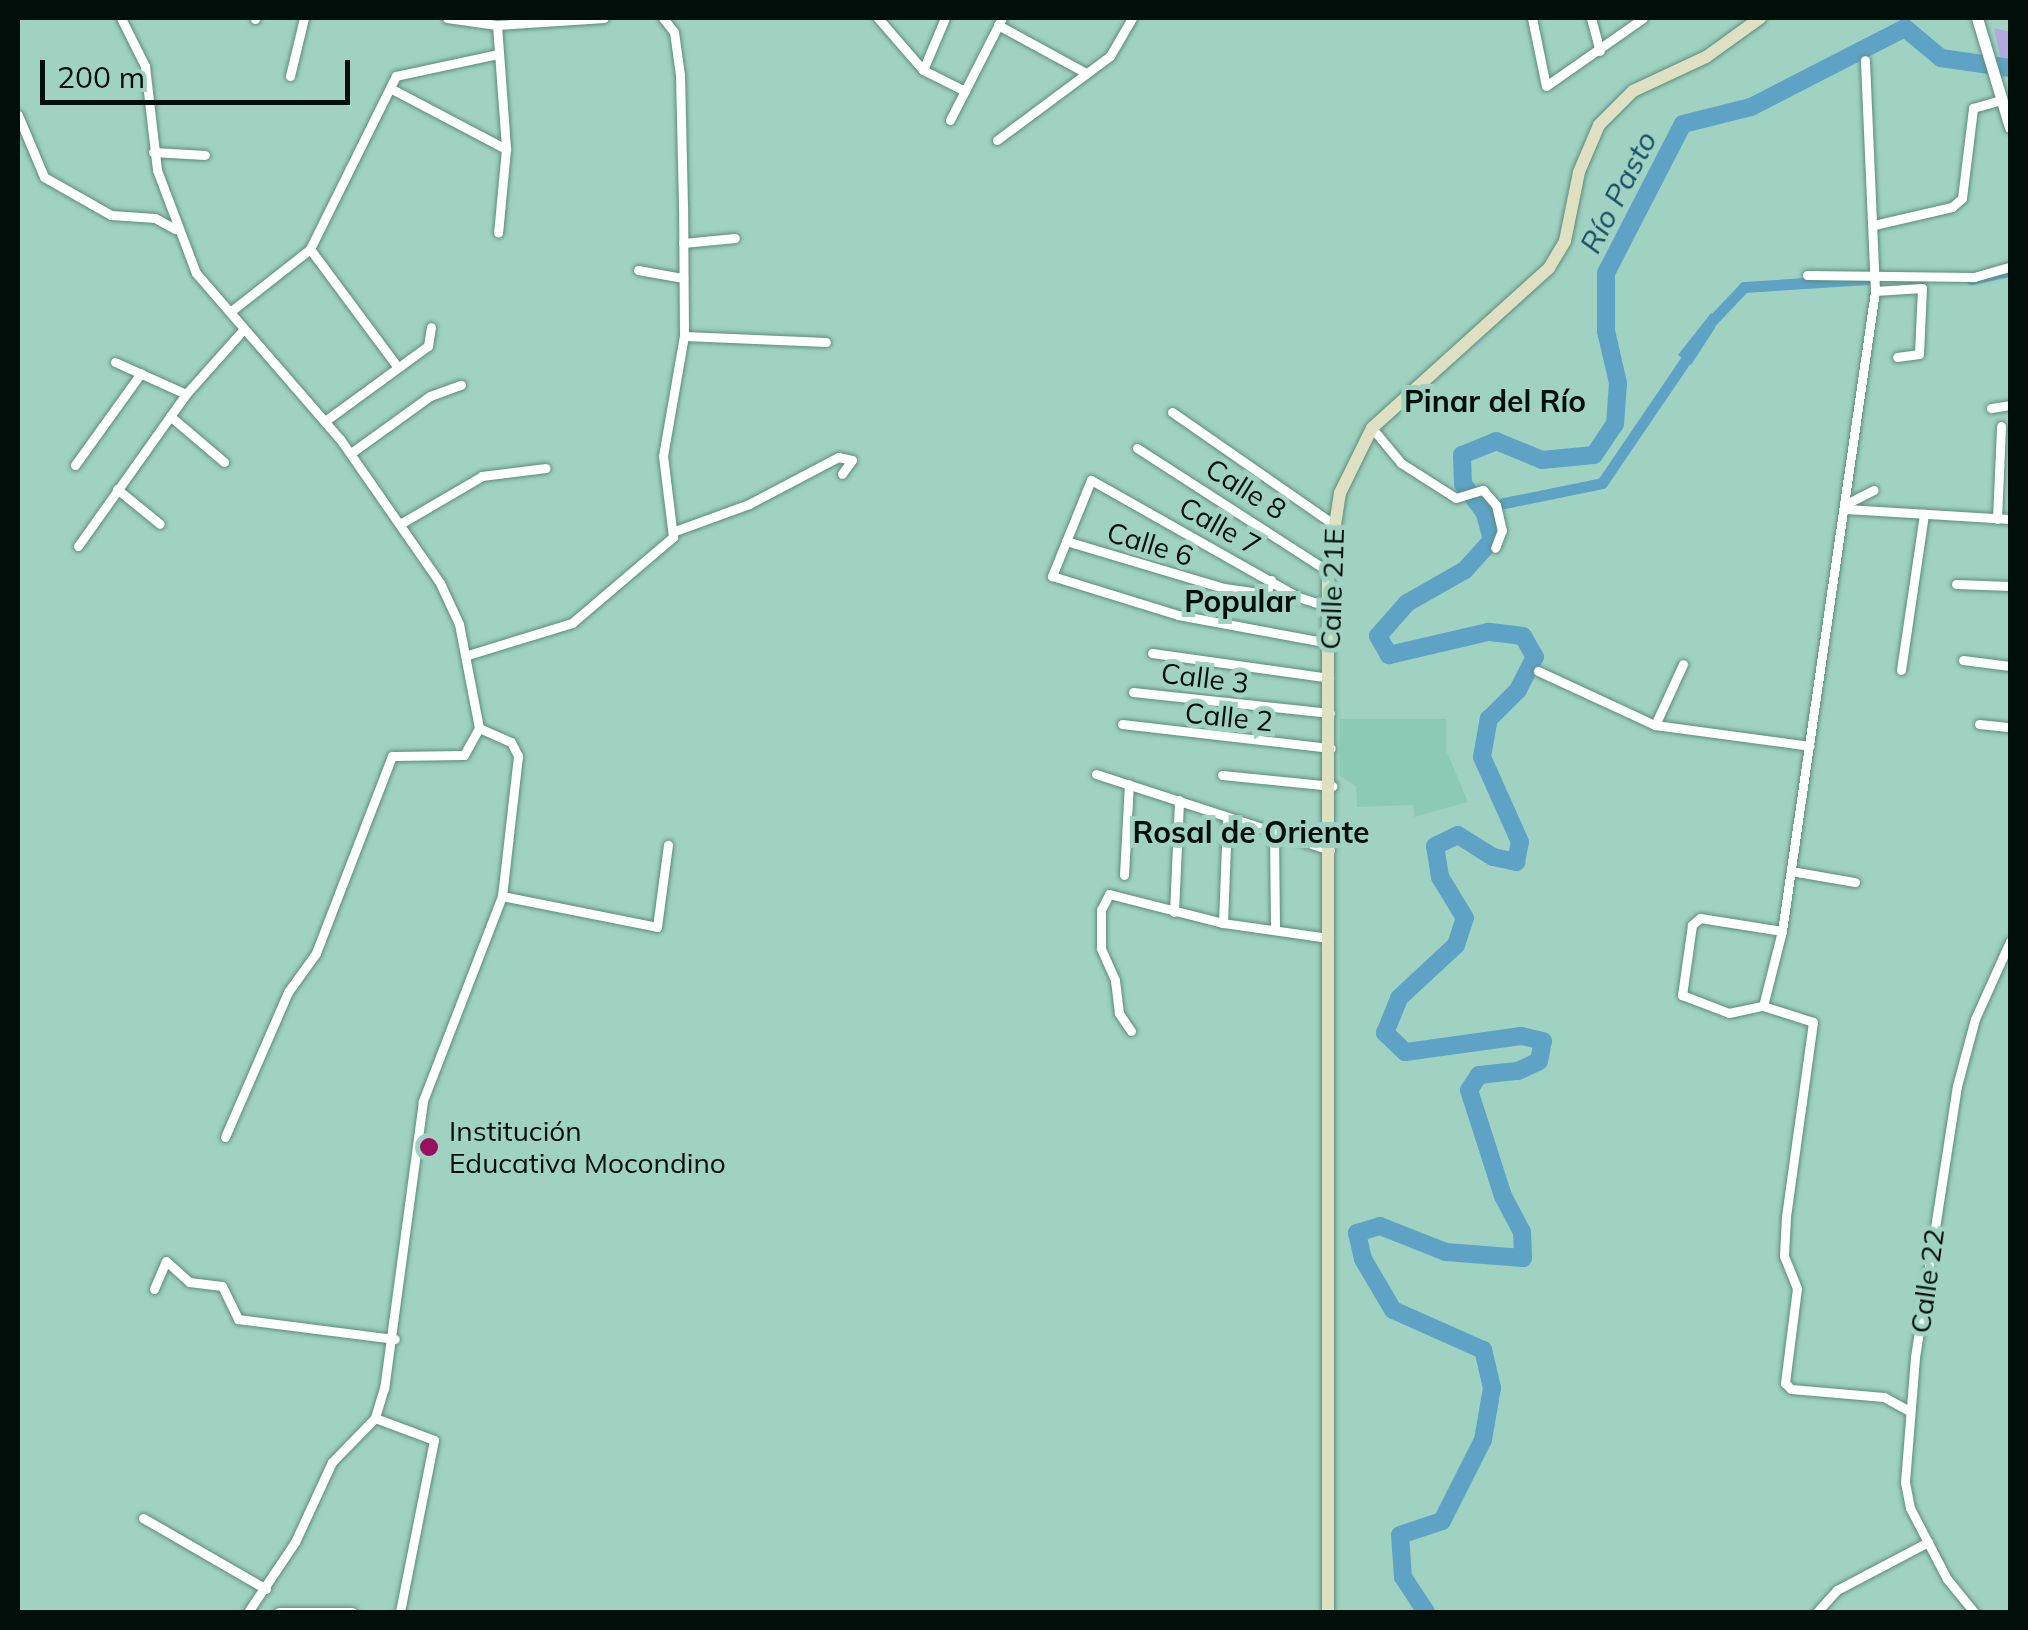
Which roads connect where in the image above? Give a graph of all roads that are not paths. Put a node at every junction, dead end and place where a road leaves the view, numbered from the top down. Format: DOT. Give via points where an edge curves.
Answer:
graph roads {
  1 [pos="121,18"];
  2 [pos="304,18"];
  3 [pos="447,18"];
  4 [pos="513,18"];
  5 [pos="604,18"];
  6 [pos="663,18"];
  7 [pos="878,18"];
  8 [pos="945,18"];
  9 [pos="1132,18"];
  10 [pos="1532,18"];
  11 [pos="1591,18"];
  12 [pos="1643,18"];
  13 [pos="1760,18"];
  14 [pos="1977,18"];
  15 [pos="1000,21"];
  16 [pos="497,24"];
  17 [pos="1600,51"];
  18 [pos="498,54"];
  19 [pos="1865,60"];
  20 [pos="922,70"];
  21 [pos="1086,73"];
  22 [pos="290,76"];
  23 [pos="392,89"];
  24 [pos="965,91"];
  25 [pos="1998,101"];
  26 [pos="18,116"];
  27 [pos="950,120"];
  28 [pos="2010,127"];
  29 [pos="997,140"];
  30 [pos="506,149"];
  31 [pos="153,152"];
  32 [pos="205,155"];
  33 [pos="1874,225"];
  34 [pos="176,229"];
  35 [pos="498,233"];
  36 [pos="735,238"];
  37 [pos="683,243"];
  38 [pos="310,249"];
  39 [pos="2010,267"];
  40 [pos="638,270"];
  41 [pos="1806,276"];
  42 [pos="683,278"];
  43 [pos="1874,282"];
  44 [pos="230,312"];
  45 [pos="431,327"];
  46 [pos="244,329"];
  47 [pos="684,336"];
  48 [pos="826,342"];
  49 [pos="1897,356"];
  50 [pos="115,362"];
  51 [pos="396,365"];
  52 [pos="141,373"];
  53 [pos="461,385"];
  54 [pos="186,394"];
  55 [pos="2010,405"];
  56 [pos="1991,408"];
  57 [pos="1172,412"];
  58 [pos="170,416"];
  59 [pos="325,421"];
  60 [pos="2001,426"];
  61 [pos="1372,428"];
  62 [pos="1137,448"];
  63 [pos="351,453"];
  64 [pos="224,462"];
  65 [pos="76,464"];
  66 [pos="546,468"];
  67 [pos="842,474"];
  68 [pos="117,490"];
  69 [pos="1874,490"];
  70 [pos="1846,506"];
  71 [pos="1924,514"];
  72 [pos="1997,519"];
  73 [pos="2010,519"];
  74 [pos="1332,523"];
  75 [pos="160,524"];
  76 [pos="400,524"];
  77 [pos="675,531"];
  78 [pos="1066,541"];
  79 [pos="78,546"];
  80 [pos="1494,548"];
  81 [pos="1328,571"];
  82 [pos="1271,580"];
  83 [pos="1956,584"];
  84 [pos="2010,586"];
  85 [pos="1328,606"];
  86 [pos="1329,643"];
  87 [pos="1152,652"];
  88 [pos="468,656"];
  89 [pos="1963,660"];
  90 [pos="1684,664"];
  91 [pos="2010,666"];
  92 [pos="1901,670"];
  93 [pos="1538,671"];
  94 [pos="1329,678"];
  95 [pos="1134,692"];
  96 [pos="1331,713"];
  97 [pos="1122,724"];
  98 [pos="1979,724"];
  99 [pos="1655,725"];
  100 [pos="2010,726"];
  101 [pos="479,728"];
  102 [pos="1810,746"];
  103 [pos="1331,748"];
  104 [pos="1096,774"];
  105 [pos="1222,775"];
  106 [pos="1129,784"];
  107 [pos="1332,786"];
  108 [pos="1179,800"];
  109 [pos="1228,818"];
  110 [pos="1274,832"];
  111 [pos="668,845"];
  112 [pos="1330,850"];
  113 [pos="1791,872"];
  114 [pos="1124,874"];
  115 [pos="1855,882"];
  116 [pos="502,896"];
  117 [pos="1174,912"];
  118 [pos="1222,923"];
  119 [pos="1275,930"];
  120 [pos="1782,931"];
  121 [pos="1329,938"];
  122 [pos="2010,942"];
  123 [pos="1763,1006"];
  124 [pos="1131,1031"];
  125 [pos="225,1137"];
  126 [pos="154,1289"];
  127 [pos="395,1340"];
  128 [pos="1909,1411"];
  129 [pos="374,1418"];
  130 [pos="143,1518"];
  131 [pos="1928,1542"];
  132 [pos="266,1589"];
  133 [pos="248,1612"];
  134 [pos="279,1612"];
  135 [pos="352,1612"];
  136 [pos="400,1612"];
  137 [pos="1328,1612"];
  138 [pos="1816,1612"];
  139 [pos="1974,1612"];
  1 -- 31 [label="street" via="144,66"];
  2 -- 22 [label="street"];
  3 -- 16 [label="street"];
  4 -- 5 [label="street"];
  4 -- 16 [label="street"];
  6 -- 37 [label="street" via="674,32 680,74"];
  7 -- 20 [label="street"];
  8 -- 20 [label="street"];
  9 -- 21 [label="street" via="1116,50"];
  10 -- 17 [label="street" via="1546,86"];
  11 -- 17 [label="street"];
  12 -- 17 [label="street"];
  13 -- 61 [label="main road, Calle 21E" via="1706,57 1634,92 1599,124 1579,172 1565,241 1531,290"];
  14 -- 25 [label="street" via="1992,55"];
  15 -- 21 [label="street"];
  15 -- 24 [label="street"];
  16 -- 18 [label="street"];
  18 -- 23 [label="street" via="396,76"];
  18 -- 30 [label="street"];
  19 -- 33 [label="street"];
  20 -- 24 [label="street"];
  21 -- 29 [label="street"];
  23 -- 30 [label="street"];
  23 -- 38 [label="street"];
  24 -- 27 [label="street"];
  25 -- 28 [label="street"];
  25 -- 33 [label="street" via="1973,108 1962,198 1952,207"];
  26 -- 34 [label="street" via="44,178 111,215 155,218"];
  30 -- 35 [label="street"];
  31 -- 32 [label="street"];
  31 -- 34 [label="street"];
  33 -- 43 [label="street"];
  34 -- 44 [label="street" via="196,274"];
  36 -- 37 [label="street"];
  37 -- 42 [label="street"];
  38 -- 44 [label="street"];
  38 -- 51 [label="street"];
  39 -- 43 [label="street" via="1974,277"];
  40 -- 42 [label="street"];
  41 -- 43 [label="street"];
  42 -- 47 [label="street"];
  43 -- 49 [label="street" via="1922,288 1919,354"];
  43 -- 70 [label="street"];
  44 -- 46 [label="street"];
  45 -- 51 [label="street" via="428,346"];
  46 -- 54 [label="street"];
  46 -- 59 [label="street"];
  47 -- 48 [label="street"];
  47 -- 77 [label="street" via="662,456"];
  50 -- 52 [label="street"];
  51 -- 59 [label="street"];
  52 -- 54 [label="street"];
  52 -- 65 [label="street"];
  53 -- 63 [label="street" via="430,396"];
  54 -- 58 [label="street"];
  55 -- 56 [label="street"];
  57 -- 74 [label="street"];
  58 -- 64 [label="street"];
  58 -- 68 [label="street"];
  59 -- 63 [label="street"];
  60 -- 72 [label="street"];
  61 -- 74 [label="main road, Calle 21E"];
  61 -- 80 [label="street" via="1416,475 1462,497 1476,488 1496,505 1502,530"];
  62 -- 81 [label="street, Calle 8"];
  63 -- 76 [label="street"];
  66 -- 76 [label="street" via="482,476"];
  67 -- 77 [label="street" via="852,460 838,457 749,504"];
  68 -- 75 [label="street"];
  68 -- 79 [label="street"];
  69 -- 70 [label="street"];
  70 -- 71 [label="street"];
  70 -- 102 [label="street"];
  71 -- 72 [label="street"];
  71 -- 92 [label="street"];
  72 -- 73 [label="street"];
  74 -- 81 [label="main road, Calle 21E"];
  76 -- 88 [label="street" via="440,583"];
  77 -- 88 [label="street" via="667,547 572,623"];
  78 -- 82 [label="street, Calle 6" via="1224,588 1266,594"];
  78 -- 82 [label="street, Calle 7" via="1091,480"];
  78 -- 86 [label="street" via="1052,576 1178,615"];
  81 -- 85 [label="main road, Calle 21E"];
  82 -- 85 [label="street, Calle 7"];
  83 -- 84 [label="street"];
  85 -- 86 [label="main road, Calle 21E"];
  86 -- 94 [label="main road, Calle 21E"];
  87 -- 94 [label="street"];
  88 -- 101 [label="street"];
  89 -- 91 [label="street"];
  90 -- 99 [label="street"];
  93 -- 99 [label="street"];
  94 -- 96 [label="main road, Calle 21E"];
  95 -- 96 [label="street, Calle 3"];
  96 -- 103 [label="main road, Calle 21E"];
  97 -- 103 [label="street, Calle 2"];
  98 -- 100 [label="street"];
  99 -- 102 [label="street"];
  101 -- 116 [label="street" via="511,742 518,756"];
  101 -- 125 [label="street" via="464,755 392,756 316,953 288,992"];
  102 -- 113 [label="street"];
  103 -- 107 [label="main road, Calle 21E"];
  104 -- 106 [label="street"];
  105 -- 107 [label="street"];
  106 -- 108 [label="street"];
  106 -- 114 [label="street"];
  107 -- 112 [label="main road, Calle 21E"];
  108 -- 109 [label="street"];
  108 -- 117 [label="street"];
  109 -- 110 [label="street"];
  109 -- 118 [label="street"];
  110 -- 112 [label="street"];
  110 -- 119 [label="street"];
  111 -- 116 [label="street" via="657,927"];
  112 -- 121 [label="main road, Calle 21E"];
  113 -- 115 [label="street"];
  113 -- 120 [label="street"];
  116 -- 127 [label="street" via="423,1101"];
  117 -- 118 [label="street"];
  117 -- 124 [label="street" via="1123,893 1103,902 1101,948"];
  118 -- 119 [label="street"];
  119 -- 121 [label="street"];
  120 -- 123 [label="street"];
  120 -- 123 [label="street" via="1710,915 1692,925 1682,995 1729,1013"];
  121 -- 137 [label="main road, Calle 21E"];
  122 -- 128 [label="street, Calle 22" via="1975,1019 1957,1086"];
  123 -- 128 [label="street" via="1806,1017 1814,1028 1786,1218 1784,1256 1797,1288 1784,1383 1884,1397"];
  126 -- 127 [label="street" via="166,1261 189,1282 222,1286 238,1319"];
  127 -- 129 [label="street"];
  128 -- 131 [label="street, Calle 22" via="1905,1482"];
  129 -- 132 [label="street" via="332,1462"];
  129 -- 136 [label="street" via="434,1440"];
  130 -- 132 [label="street"];
  131 -- 138 [label="street" via="1837,1590"];
  131 -- 139 [label="street, Calle 22"];
  132 -- 133 [label="street"];
  134 -- 135 [label="street"];
}
